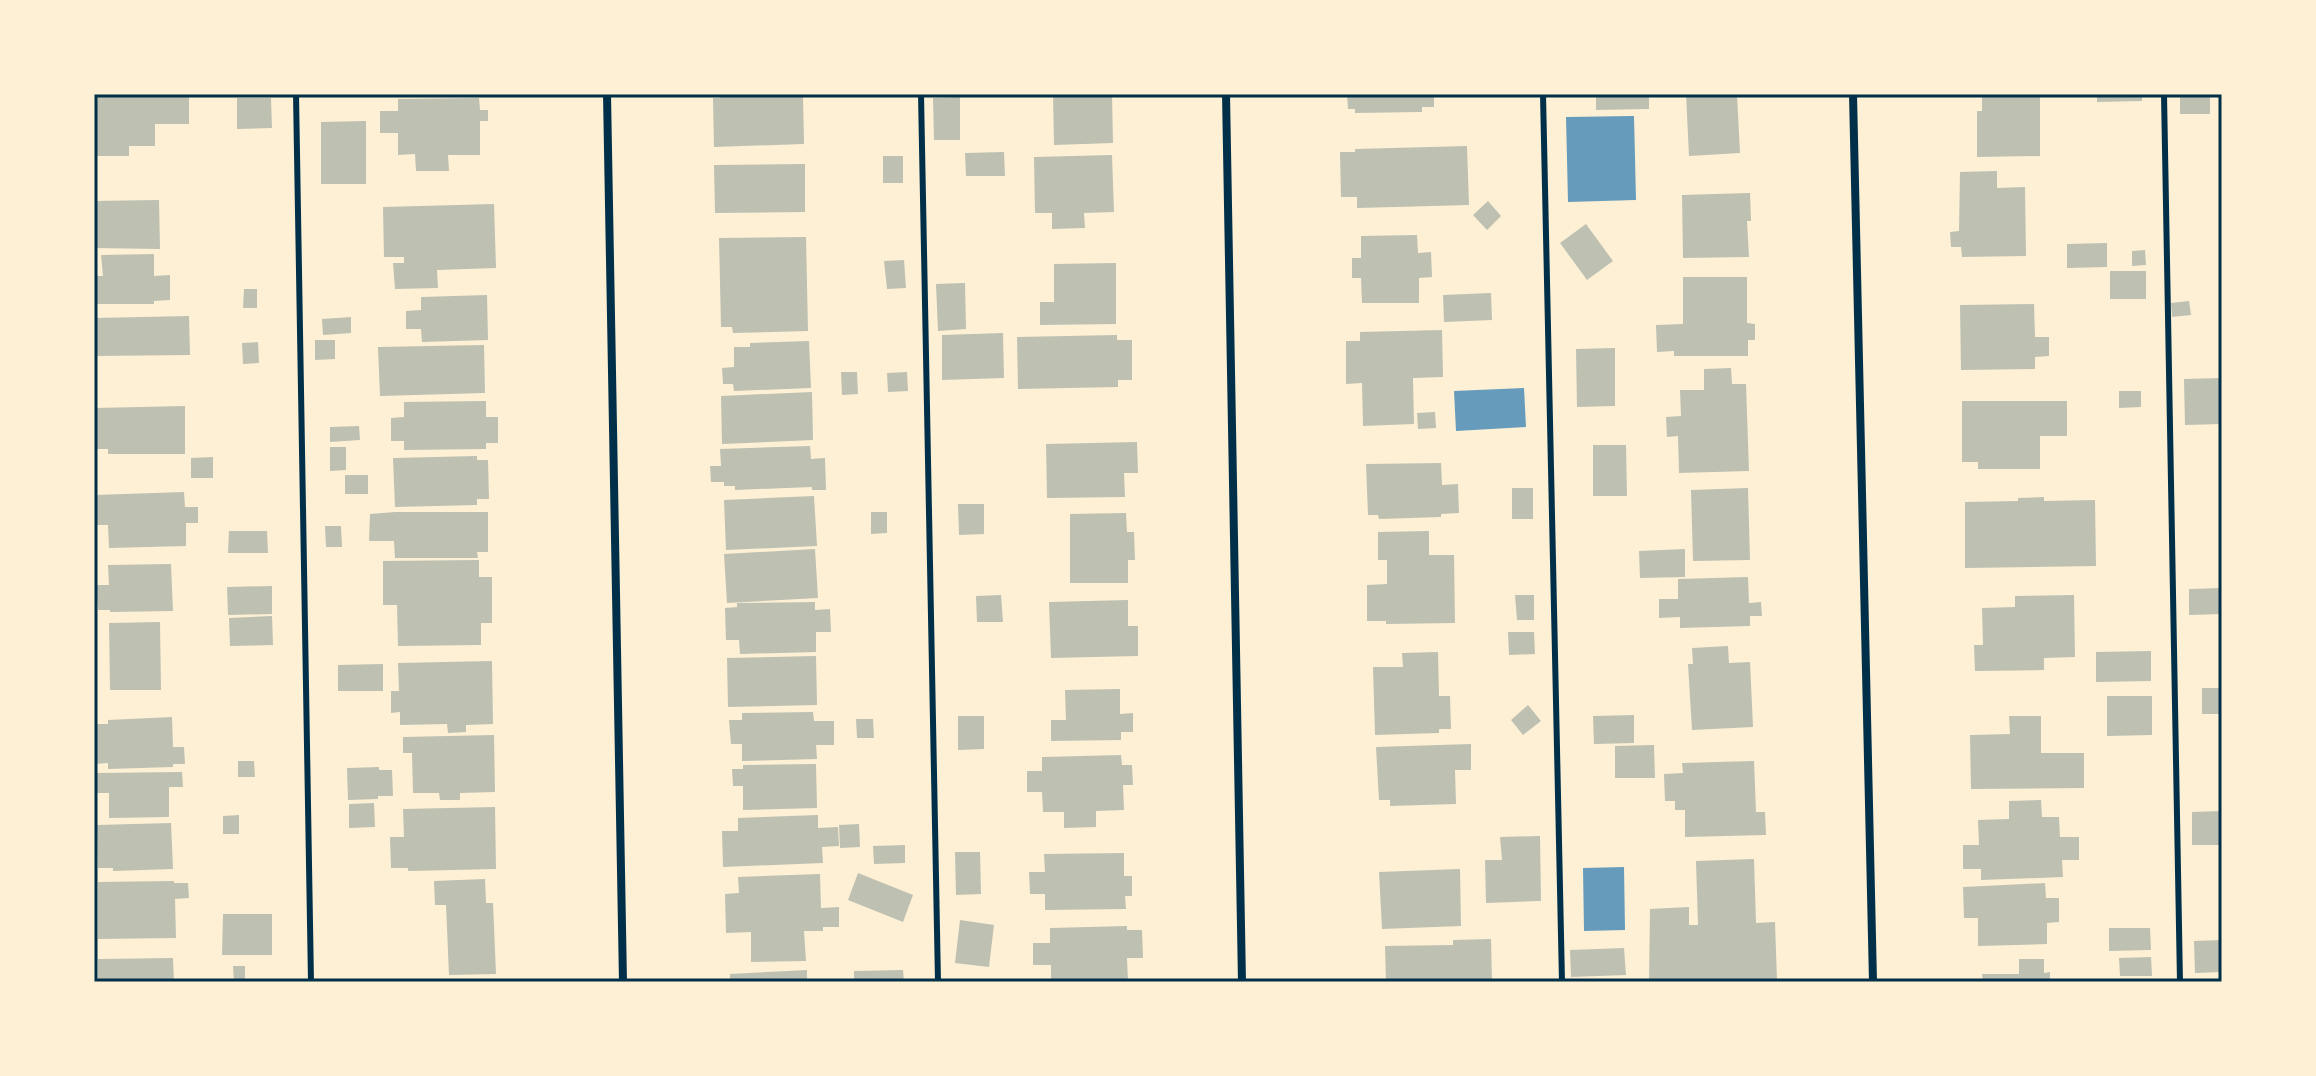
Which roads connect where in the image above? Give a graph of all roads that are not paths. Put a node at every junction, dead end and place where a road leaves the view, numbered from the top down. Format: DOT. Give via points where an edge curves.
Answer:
graph roads {
  1 [pos="296,94"];
  2 [pos="607,94"];
  3 [pos="921,94"];
  4 [pos="1226,94"];
  5 [pos="1543,94"];
  6 [pos="1853,94"];
  7 [pos="2164,94"];
  8 [pos="311,982"];
  9 [pos="623,982"];
  10 [pos="938,982"];
  11 [pos="1242,982"];
  12 [pos="1562,982"];
  13 [pos="1873,982"];
  14 [pos="2180,982"];
  1 -- 8 [label="lane"];
  2 -- 9 [label="street"];
  3 -- 10 [label="lane"];
  4 -- 11 [label="street"];
  5 -- 12 [label="lane"];
  6 -- 13 [label="street"];
  7 -- 14 [label="lane"];
}
